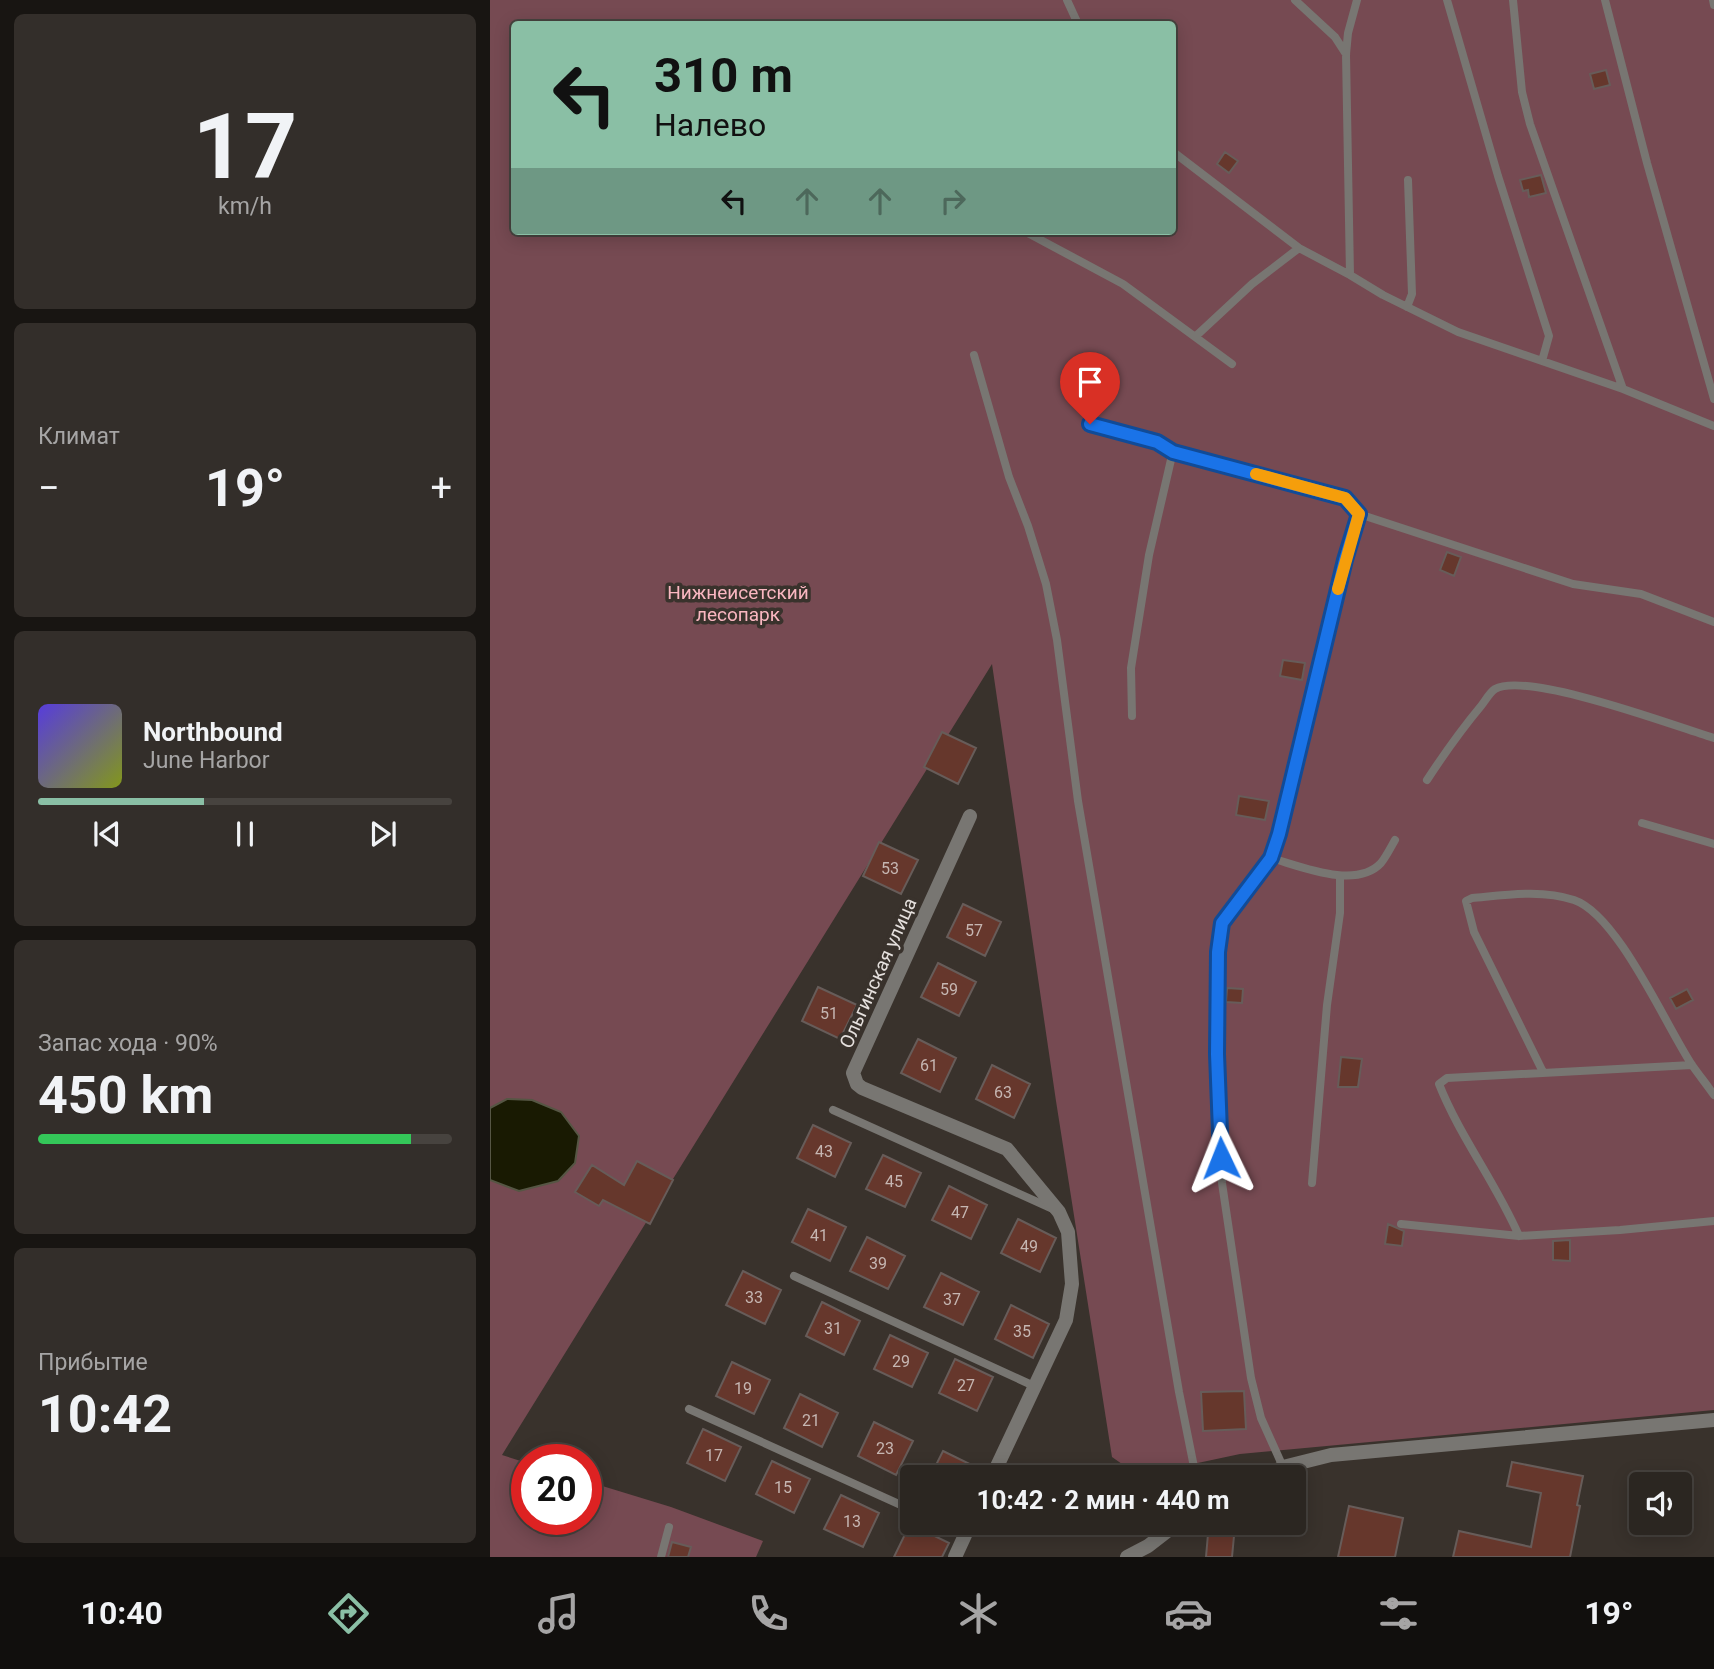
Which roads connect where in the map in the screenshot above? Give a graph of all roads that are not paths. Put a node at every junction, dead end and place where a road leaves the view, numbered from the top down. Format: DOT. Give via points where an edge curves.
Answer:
graph roads {
  1 [pos="1067,0"];
  2 [pos="1295,0"];
  3 [pos="1447,0"];
  4 [pos="1513,0"];
  5 [pos="1605,0"];
  6 [pos="1353,2"];
  7 [pos="1077,21"];
  8 [pos="1346,54"];
  9 [pos="1176,154"];
  10 [pos="1408,180"];
  11 [pos="1031,235"];
  12 [pos="1298,248"];
  13 [pos="1350,275"];
  14 [pos="1407,307"];
  15 [pos="1196,336"];
  16 [pos="974,355"];
  17 [pos="1542,361"];
  18 [pos="1232,364"];
  19 [pos="1623,388"];
  20 [pos="1714,399"];
  21 [pos="1090,424"];
  22 [pos="1714,426"];
  23 [pos="1173,452"];
  24 [pos="1359,514"];
  25 [pos="1714,622"];
  26 [pos="1132,716"];
  27 [pos="1714,738"];
  28 [pos="1427,780"];
  29 [pos="970,816"];
  30 [pos="1642,822"];
  31 [pos="1395,840"];
  32 [pos="1714,844"];
  33 [pos="1271,858"];
  34 [pos="1340,876"];
  35 [pos="1692,1065"];
  36 [pos="1543,1072"];
  37 [pos="1714,1095"];
  38 [pos="833,1110"];
  39 [pos="1312,1183"];
  40 [pos="1059,1212"];
  41 [pos="1714,1221"];
  42 [pos="1401,1224"];
  43 [pos="1519,1236"];
  44 [pos="794,1276"];
  45 [pos="1034,1386"];
  46 [pos="689,1409"];
  47 [pos="1714,1420"];
  48 [pos="998,1465"];
  49 [pos="1194,1465"];
  50 [pos="1282,1465"];
  51 [pos="1291,1465"];
  52 [pos="900,1505"];
  53 [pos="669,1527"];
  54 [pos="965,1535"];
  55 [pos="1162,1535"];
  56 [pos="661,1557"];
  57 [pos="955,1557"];
  58 [pos="1127,1557"];
  1 -- 7 [label="lane"];
  2 -- 8 [label="lane" via="1335,37"];
  3 -- 17 [label="lane" via="1549,336"];
  4 -- 19 [label="lane" via="1522,92 1530,124"];
  5 -- 20 [label="lane"];
  6 -- 8 [label="lane"];
  8 -- 13 [label="lane"];
  9 -- 12 [label="lane"];
  10 -- 14 [label="lane" via="1412,294"];
  11 -- 15 [label="lane" via="1123,284"];
  12 -- 13 [label="lane"];
  12 -- 15 [label="lane"];
  13 -- 14 [label="lane"];
  14 -- 17 [label="lane" via="1458,332"];
  15 -- 18 [label="lane"];
  16 -- 49 [label="lane" via="1046,584 1083,827"];
  17 -- 19 [label="lane"];
  19 -- 22 [label="lane"];
  21 -- 23 [label="lane" via="1157,442"];
  23 -- 24 [label="lane" via="1345,498"];
  23 -- 26 [label="lane" via="1149,555 1131,668"];
  24 -- 25 [label="lane" via="1573,584 1641,594"];
  24 -- 33 [label="lane"];
  27 -- 28 [label="lane" via="1604,702 1545,688 1510,686 1494,690 1450,743"];
  29 -- 40 [label="street, Ольгинская улица" via="854,1079 862,1088 1007,1149"];
  30 -- 32 [label="lane"];
  31 -- 34 [label="lane" via="1379,865 1354,877"];
  33 -- 34 [label="lane"];
  33 -- 50 [label="lane" via="1222,923 1217,1054 1222,1184 1251,1378 1261,1418"];
  34 -- 39 [label="lane"];
  35 -- 36 [label="lane"];
  35 -- 36 [label="lane" via="1632,963 1591,908 1573,899 1525,893 1472,898 1466,901 1474,932"];
  35 -- 37 [label="lane"];
  36 -- 43 [label="lane" via="1447,1078 1439,1084"];
  38 -- 40 [label="lane"];
  40 -- 45 [label="street, Ольгинская улица" via="1068,1232 1072,1295 1066,1320"];
  41 -- 43 [label="lane"];
  42 -- 43 [label="lane"];
  44 -- 45 [label="lane"];
  45 -- 48 [label="street, Ольгинская улица"];
  46 -- 52 [label="lane"];
  47 -- 51 [label="street" via="1331,1455"];
  53 -- 56 [label="lane"];
  54 -- 57 [label="street"];
  55 -- 58 [label="street"];
}
